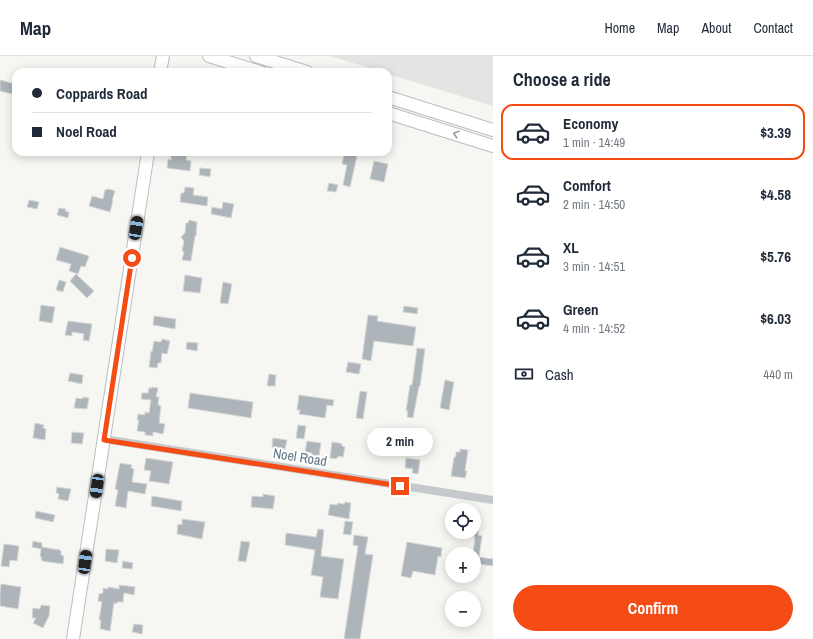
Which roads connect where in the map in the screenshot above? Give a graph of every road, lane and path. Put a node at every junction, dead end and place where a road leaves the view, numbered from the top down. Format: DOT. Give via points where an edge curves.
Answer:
graph roads {
  1 [pos="163,56"];
  2 [pos="209,56"];
  3 [pos="256,56"];
  4 [pos="161,68"];
  5 [pos="247,68"];
  6 [pos="294,68"];
  7 [pos="392,98"];
  8 [pos="392,114"];
  9 [pos="493,130"];
  10 [pos="493,146"];
  11 [pos="147,156"];
  12 [pos="104,440"];
  13 [pos="493,500"];
  14 [pos="73,639"];
  1 -- 4 [label="street"];
  2 -- 5 [label="street"];
  3 -- 6 [label="street"];
  7 -- 9 [label="street"];
  10 -- 8 [label="street, one-way"];
  11 -- 12 [label="street"];
  12 -- 13 [label="street, Noel Road"];
  12 -- 14 [label="street"];
}
